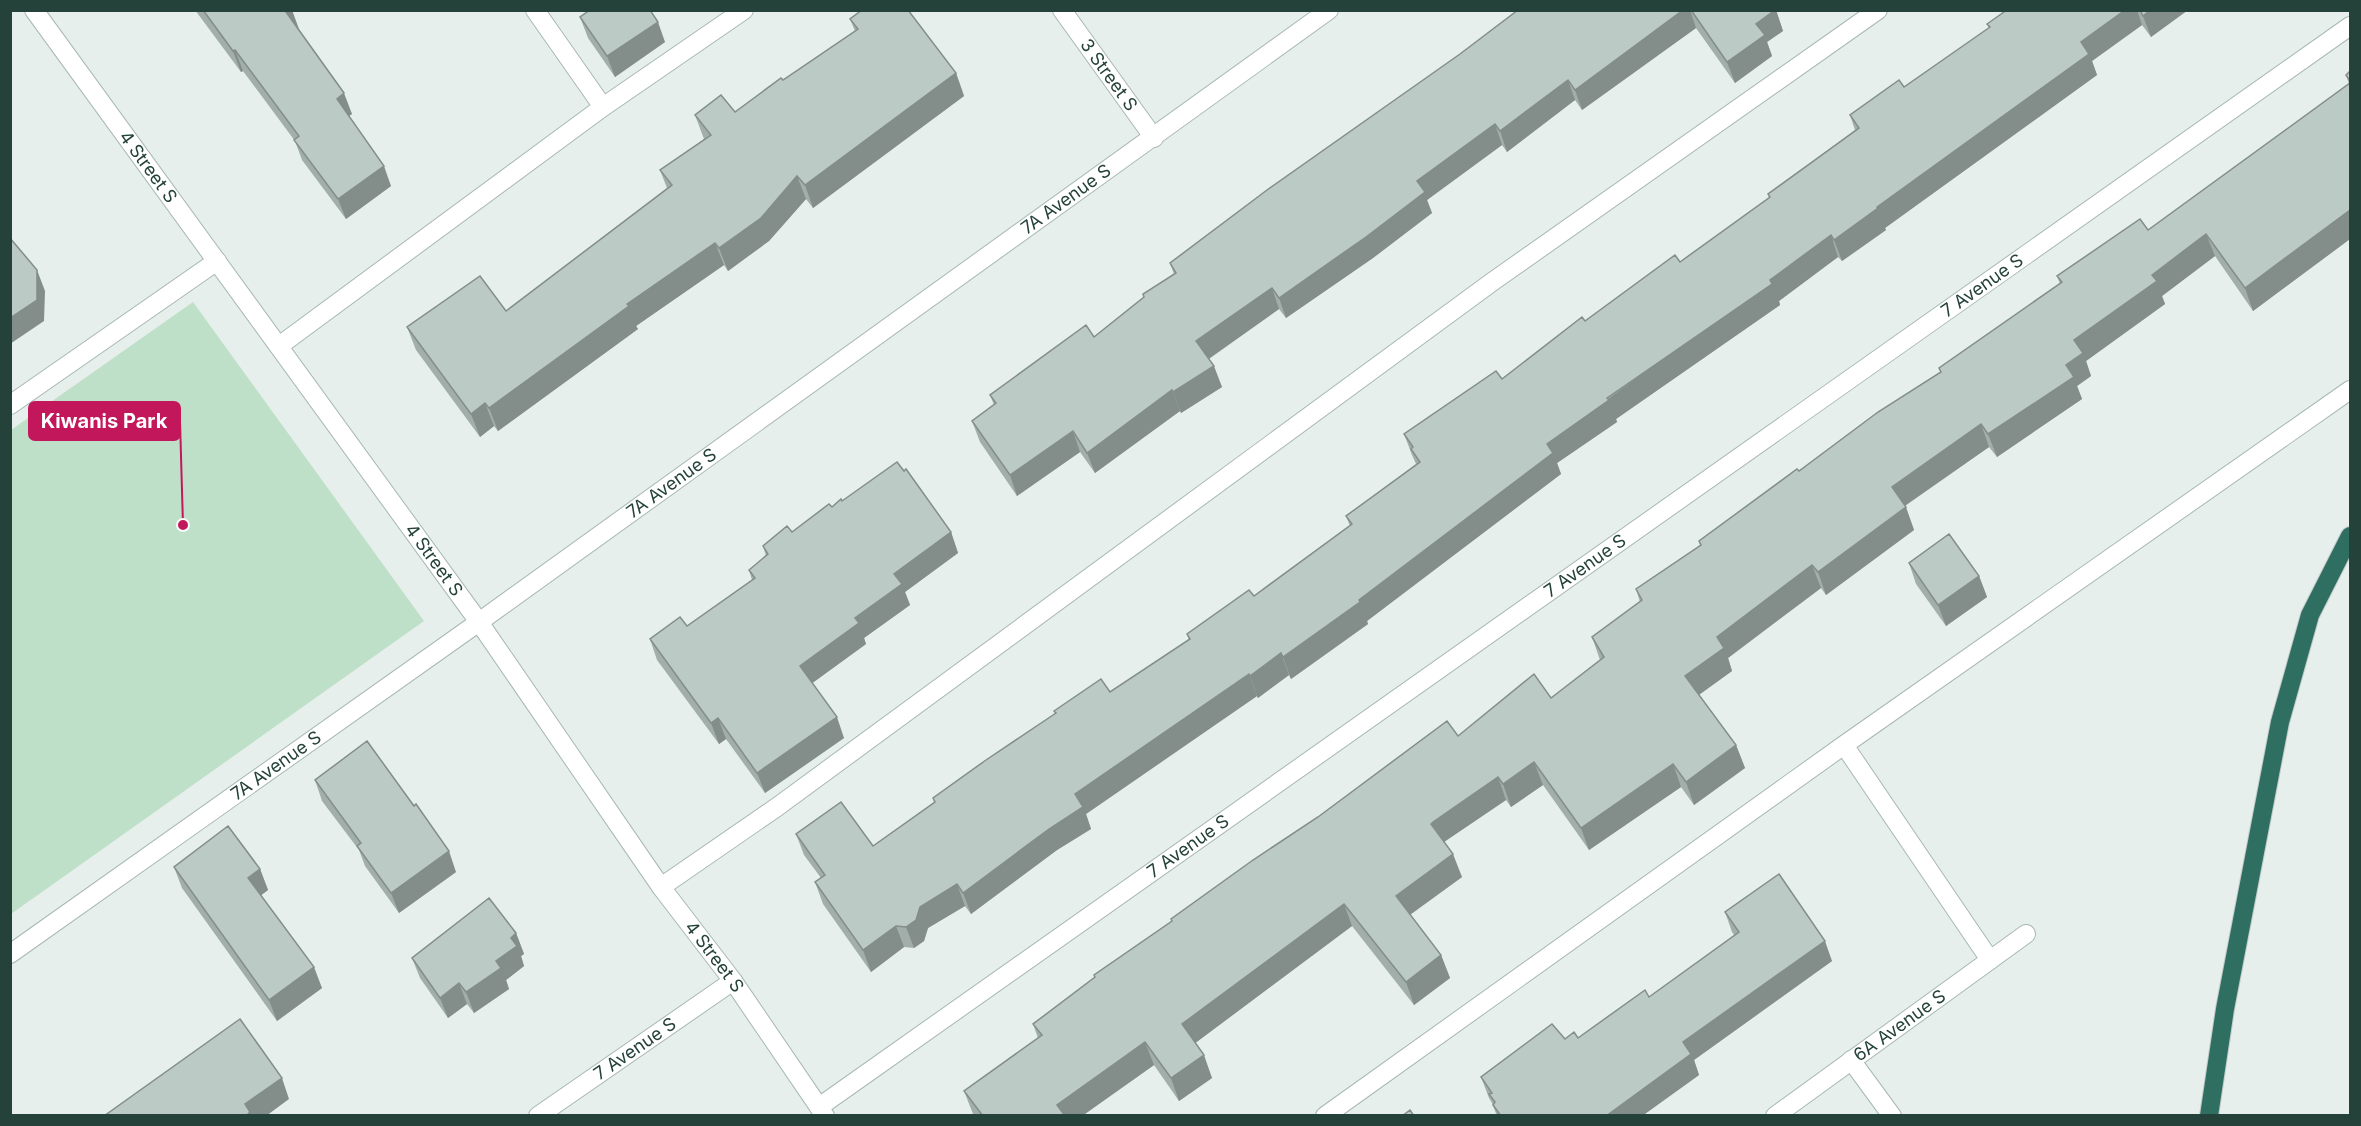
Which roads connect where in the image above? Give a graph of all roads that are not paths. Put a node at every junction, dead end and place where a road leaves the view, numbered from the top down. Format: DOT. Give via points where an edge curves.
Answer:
graph roads {
  1 [pos="34,10"];
  2 [pos="535,10"];
  3 [pos="744,10"];
  4 [pos="1062,10"];
  5 [pos="1329,10"];
  6 [pos="1878,10"];
  7 [pos="2350,27"];
  8 [pos="603,107"];
  9 [pos="1154,138"];
  10 [pos="217,261"];
  11 [pos="279,346"];
  12 [pos="2350,390"];
  13 [pos="10,405"];
  14 [pos="2350,536"];
  15 [pos="479,622"];
  16 [pos="1844,745"];
  17 [pos="662,887"];
  18 [pos="2026,934"];
  19 [pos="10,954"];
  20 [pos="1990,960"];
  21 [pos="733,981"];
  22 [pos="1851,1060"];
  23 [pos="822,1112"];
  24 [pos="538,1116"];
  25 [pos="1325,1116"];
  26 [pos="1775,1116"];
  27 [pos="1892,1116"];
  28 [pos="2209,1116"];
  1 -- 10 [label="street, 4 Street S"];
  2 -- 8 [label="street"];
  3 -- 8 [label="street"];
  4 -- 9 [label="street, 3 Street S"];
  5 -- 9 [label="street, 7A Avenue S"];
  6 -- 17 [label="street" via="1492,282 777,807"];
  7 -- 23 [label="street, 7 Avenue S"];
  8 -- 11 [label="street"];
  9 -- 15 [label="street, 7A Avenue S"];
  10 -- 11 [label="street, 4 Street S"];
  10 -- 13 [label="street"];
  11 -- 15 [label="street, 4 Street S"];
  12 -- 16 [label="street"];
  14 -- 28 [label="highway" via="2310,615 2280,722 2225,1009"];
  15 -- 17 [label="street, 4 Street S"];
  15 -- 19 [label="street, 7A Avenue S"];
  16 -- 20 [label="street"];
  16 -- 25 [label="street"];
  17 -- 21 [label="street, 4 Street S"];
  18 -- 20 [label="street, 6A Avenue S"];
  20 -- 22 [label="street, 6A Avenue S"];
  21 -- 23 [label="street, 4 Street S"];
  21 -- 24 [label="street, 7 Avenue S"];
  22 -- 26 [label="street, 6A Avenue S"];
  22 -- 27 [label="street"];
}
